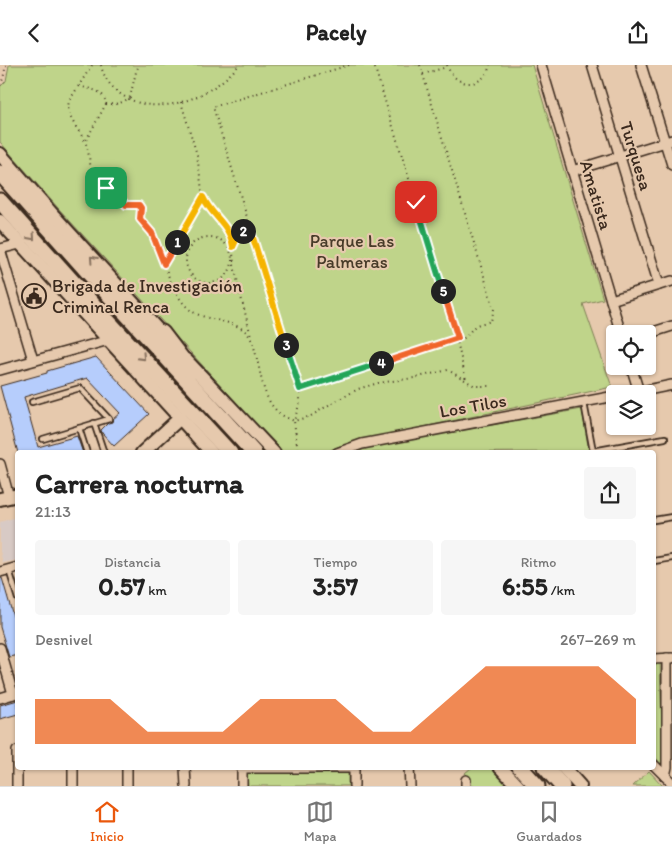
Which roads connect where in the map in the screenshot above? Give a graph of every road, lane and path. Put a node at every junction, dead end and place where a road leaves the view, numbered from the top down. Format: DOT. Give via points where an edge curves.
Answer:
graph roads {
  1 [pos="6,65"];
  2 [pos="92,65"];
  3 [pos="101,65"];
  4 [pos="139,65"];
  5 [pos="239,65"];
  6 [pos="349,65"];
  7 [pos="374,65"];
  8 [pos="420,65"];
  9 [pos="490,65"];
  10 [pos="540,65"];
  11 [pos="592,65"];
  12 [pos="641,65"];
  13 [pos="447,66"];
  14 [pos="423,74"];
  15 [pos="0,85"];
  16 [pos="79,86"];
  17 [pos="128,99"];
  18 [pos="181,102"];
  19 [pos="106,104"];
  20 [pos="668,141"];
  21 [pos="85,142"];
  22 [pos="0,154"];
  23 [pos="620,156"];
  24 [pos="672,165"];
  25 [pos="572,171"];
  26 [pos="0,173"];
  27 [pos="203,197"];
  28 [pos="0,201"];
  29 [pos="0,221"];
  30 [pos="250,228"];
  31 [pos="20,244"];
  32 [pos="233,247"];
  33 [pos="0,249"];
  34 [pos="231,252"];
  35 [pos="164,264"];
  36 [pos="672,281"];
  37 [pos="659,285"];
  38 [pos="611,300"];
  39 [pos="619,325"];
  40 [pos="672,326"];
  41 [pos="656,331"];
  42 [pos="162,333"];
  43 [pos="251,339"];
  44 [pos="108,341"];
  45 [pos="34,361"];
  46 [pos="0,370"];
  47 [pos="466,380"];
  48 [pos="672,385"];
  49 [pos="490,386"];
  50 [pos="656,388"];
  51 [pos="300,389"];
  52 [pos="606,398"];
  53 [pos="32,402"];
  54 [pos="584,403"];
  55 [pos="180,418"];
  56 [pos="294,421"];
  57 [pos="94,423"];
  58 [pos="79,428"];
  59 [pos="666,438"];
  60 [pos="43,439"];
  61 [pos="86,450"];
  62 [pos="103,450"];
  63 [pos="147,450"];
  64 [pos="209,450"];
  65 [pos="227,450"];
  66 [pos="252,450"];
  67 [pos="253,450"];
  68 [pos="271,450"];
  69 [pos="298,450"];
  70 [pos="345,450"];
  71 [pos="593,450"];
  72 [pos="599,450"];
  73 [pos="0,464"];
  74 [pos="9,497"];
  75 [pos="672,517"];
  76 [pos="656,520"];
  77 [pos="672,558"];
  78 [pos="656,561"];
  79 [pos="9,570"];
  80 [pos="15,589"];
  81 [pos="0,648"];
  82 [pos="670,658"];
  83 [pos="656,659"];
  84 [pos="15,693"];
  85 [pos="0,698"];
  86 [pos="670,720"];
  87 [pos="656,766"];
  88 [pos="17,770"];
  89 [pos="73,770"];
  90 [pos="127,770"];
  91 [pos="185,770"];
  92 [pos="242,770"];
  93 [pos="354,770"];
  94 [pos="410,770"];
  95 [pos="503,770"];
  96 [pos="523,770"];
  97 [pos="548,770"];
  98 [pos="566,770"];
  99 [pos="668,775"];
  100 [pos="672,783"];
  101 [pos="17,786"];
  102 [pos="73,786"];
  103 [pos="127,786"];
  104 [pos="186,786"];
  105 [pos="242,786"];
  106 [pos="354,786"];
  107 [pos="410,786"];
  108 [pos="518,786"];
  109 [pos="537,786"];
  110 [pos="562,786"];
  111 [pos="580,786"];
  1 -- 15 [label="path"];
  2 -- 16 [label="path"];
  3 -- 17 [label="path" via="105,78"];
  4 -- 17 [label="path"];
  5 -- 18 [label="path" via="218,84"];
  6 -- 30 [label="path" via="213,107"];
  7 -- 51 [label="path" via="458,338"];
  8 -- 14 [label="path"];
  9 -- 13 [label="path" via="481,79 467,83 454,77"];
  10 -- 25 [label="street, Amatista"];
  11 -- 23 [label="street, Turquesa"];
  12 -- 20 [label="street"];
  13 -- 14 [label="path"];
  14 -- 47 [label="path" via="494,309 491,321 476,326 457,341"];
  16 -- 19 [label="path" via="100,92"];
  16 -- 21 [label="path" via="68,105"];
  17 -- 18 [label="path" via="161,106"];
  17 -- 19 [label="path" via="114,105"];
  18 -- 27 [label="path" via="197,155"];
  19 -- 21 [label="path"];
  20 -- 23 [label="street"];
  20 -- 24 [label="street"];
  21 -- 35 [label="path" via="94,181 115,193 126,205 139,205 140,219 152,233"];
  42 -- 22 [label="main road, one-way"];
  23 -- 25 [label="street"];
  23 -- 37 [label="street, Turquesa"];
  25 -- 38 [label="street, Amatista"];
  26 -- 66 [label="highway"];
  27 -- 32 [label="path" via="230,234"];
  27 -- 35 [label="path"];
  28 -- 65 [label="highway, one-way"];
  29 -- 31 [label="main road"];
  30 -- 32 [label="path" via="239,234"];
  30 -- 51 [label="path"];
  31 -- 33 [label="street"];
  31 -- 44 [label="main road"];
  32 -- 34 [label="path"];
  32 -- 43 [label="path"];
  33 -- 45 [label="street"];
  34 -- 34 [label="path" via="227,245 214,237 199,239 188,249 188,271 206,283 221,279 231,267"];
  35 -- 43 [label="path" via="173,287 190,310 237,327"];
  36 -- 37 [label="street"];
  37 -- 38 [label="street"];
  38 -- 39 [label="street, Amatista"];
  40 -- 41 [label="street"];
  42 -- 67 [label="highway"];
  42 -- 68 [label="main road"];
  43 -- 56 [label="path" via="270,403 275,410"];
  44 -- 45 [label="street"];
  44 -- 55 [label="main road"];
  45 -- 46 [label="street"];
  47 -- 49 [label="path" via="475,385"];
  47 -- 56 [label="path" via="448,370 378,383 358,389 311,416"];
  48 -- 50 [label="street"];
  51 -- 56 [label="path"];
  52 -- 54 [label="street, Los Tilos"];
  53 -- 57 [label="lane" via="80,388 109,419"];
  54 -- 70 [label="street, Los Tilos" via="407,435"];
  54 -- 71 [label="lane"];
  55 -- 63 [label="main road"];
  55 -- 64 [label="main road"];
  56 -- 69 [label="path"];
  57 -- 58 [label="lane"];
  57 -- 62 [label="lane"];
  58 -- 60 [label="lane"];
  58 -- 61 [label="lane"];
  59 -- 72 [label="lane"];
  73 -- 74 [label="street"];
  75 -- 76 [label="lane"];
  77 -- 78 [label="lane"];
  79 -- 80 [label="lane"];
  81 -- 84 [label="street"];
  82 -- 83 [label="street"];
  82 -- 86 [label="street"];
  84 -- 85 [label="street"];
  86 -- 99 [label="street"];
  87 -- 99 [label="street"];
  88 -- 101 [label="street"];
  89 -- 102 [label="street"];
  90 -- 103 [label="street"];
  91 -- 104 [label="street"];
  92 -- 105 [label="street"];
  93 -- 106 [label="street"];
  94 -- 107 [label="street"];
  95 -- 108 [label="main road"];
  96 -- 109 [label="highway"];
  97 -- 110 [label="highway"];
  98 -- 111 [label="main road"];
  99 -- 100 [label="street"];
}
